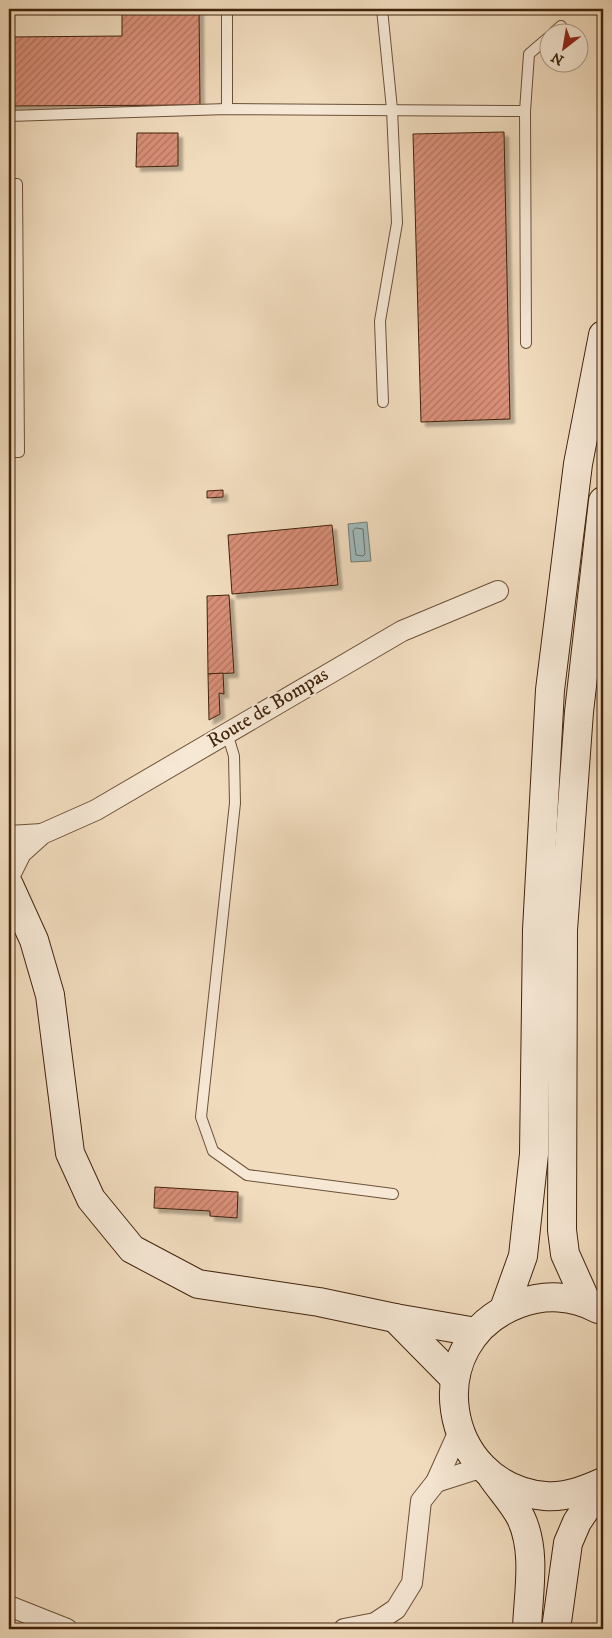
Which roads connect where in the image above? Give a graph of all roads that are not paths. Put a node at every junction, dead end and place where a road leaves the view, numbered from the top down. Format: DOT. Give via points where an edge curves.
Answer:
graph roads {
  1 [pos="227,9"];
  2 [pos="382,9"];
  3 [pos="540,45"];
  4 [pos="227,108"];
  5 [pos="392,109"];
  6 [pos="525,111"];
  7 [pos="9,116"];
  8 [pos="13,184"];
  9 [pos="603,335"];
  10 [pos="526,343"];
  11 [pos="383,402"];
  12 [pos="14,452"];
  13 [pos="603,501"];
  14 [pos="498,591"];
  15 [pos="227,733"];
  16 [pos="42,834"];
  17 [pos="9,836"];
  18 [pos="9,877"];
  19 [pos="9,885"];
  20 [pos="393,1194"];
  21 [pos="595,1308"];
  22 [pos="504,1309"];
  23 [pos="395,1318"];
  24 [pos="476,1332"];
  25 [pos="454,1378"];
  26 [pos="459,1432"];
  27 [pos="486,1470"];
  28 [pos="436,1482"];
  29 [pos="603,1483"];
  30 [pos="9,1606"];
  31 [pos="67,1629"];
  32 [pos="344,1629"];
  33 [pos="526,1629"];
  34 [pos="556,1629"];
  1 -- 4 [label="lane"];
  2 -- 5 [label="lane"];
  3 -- 6 [label="lane" via="529,54"];
  4 -- 5 [label="lane"];
  4 -- 7 [label="lane"];
  5 -- 6 [label="lane"];
  5 -- 11 [label="lane" via="397,223 380,321"];
  6 -- 10 [label="lane"];
  8 -- 12 [label="lane"];
  9 -- 22 [label="main road" via="578,464 550,690 537,930 534,1154 523,1256"];
  13 -- 21 [label="main road" via="579,712 563,930 562,1230 565,1254"];
  14 -- 15 [label="street, Route de Bompas" via="402,631"];
  15 -- 16 [label="street, Route de Bompas" via="96,810"];
  15 -- 20 [label="lane" via="234,756 235,803 201,1117 212,1151 248,1175"];
  16 -- 17 [label="street"];
  16 -- 18 [label="street" via="21,853"];
  19 -- 23 [label="main road" via="34,940 50,995 70,1153 91,1199 132,1249 198,1284 319,1302"];
  21 -- 22 [label="main road" via="560,1297 531,1299"];
  22 -- 24 [label="main road"];
  23 -- 24 [label="main road"];
  23 -- 25 [label="main road"];
  24 -- 25 [label="main road" via="462,1353"];
  25 -- 26 [label="main road" via="453,1405"];
  26 -- 27 [label="main road" via="469,1451"];
  26 -- 28 [label="street"];
  27 -- 28 [label="street"];
  27 -- 29 [label="main road" via="516,1489 545,1496 575,1493"];
  27 -- 33 [label="main road" via="521,1518 528,1540"];
  28 -- 32 [label="street" via="421,1501 412,1583 396,1609 375,1623"];
  29 -- 34 [label="main road" via="577,1522 568,1544"];
  30 -- 31 [label="street"];
}
